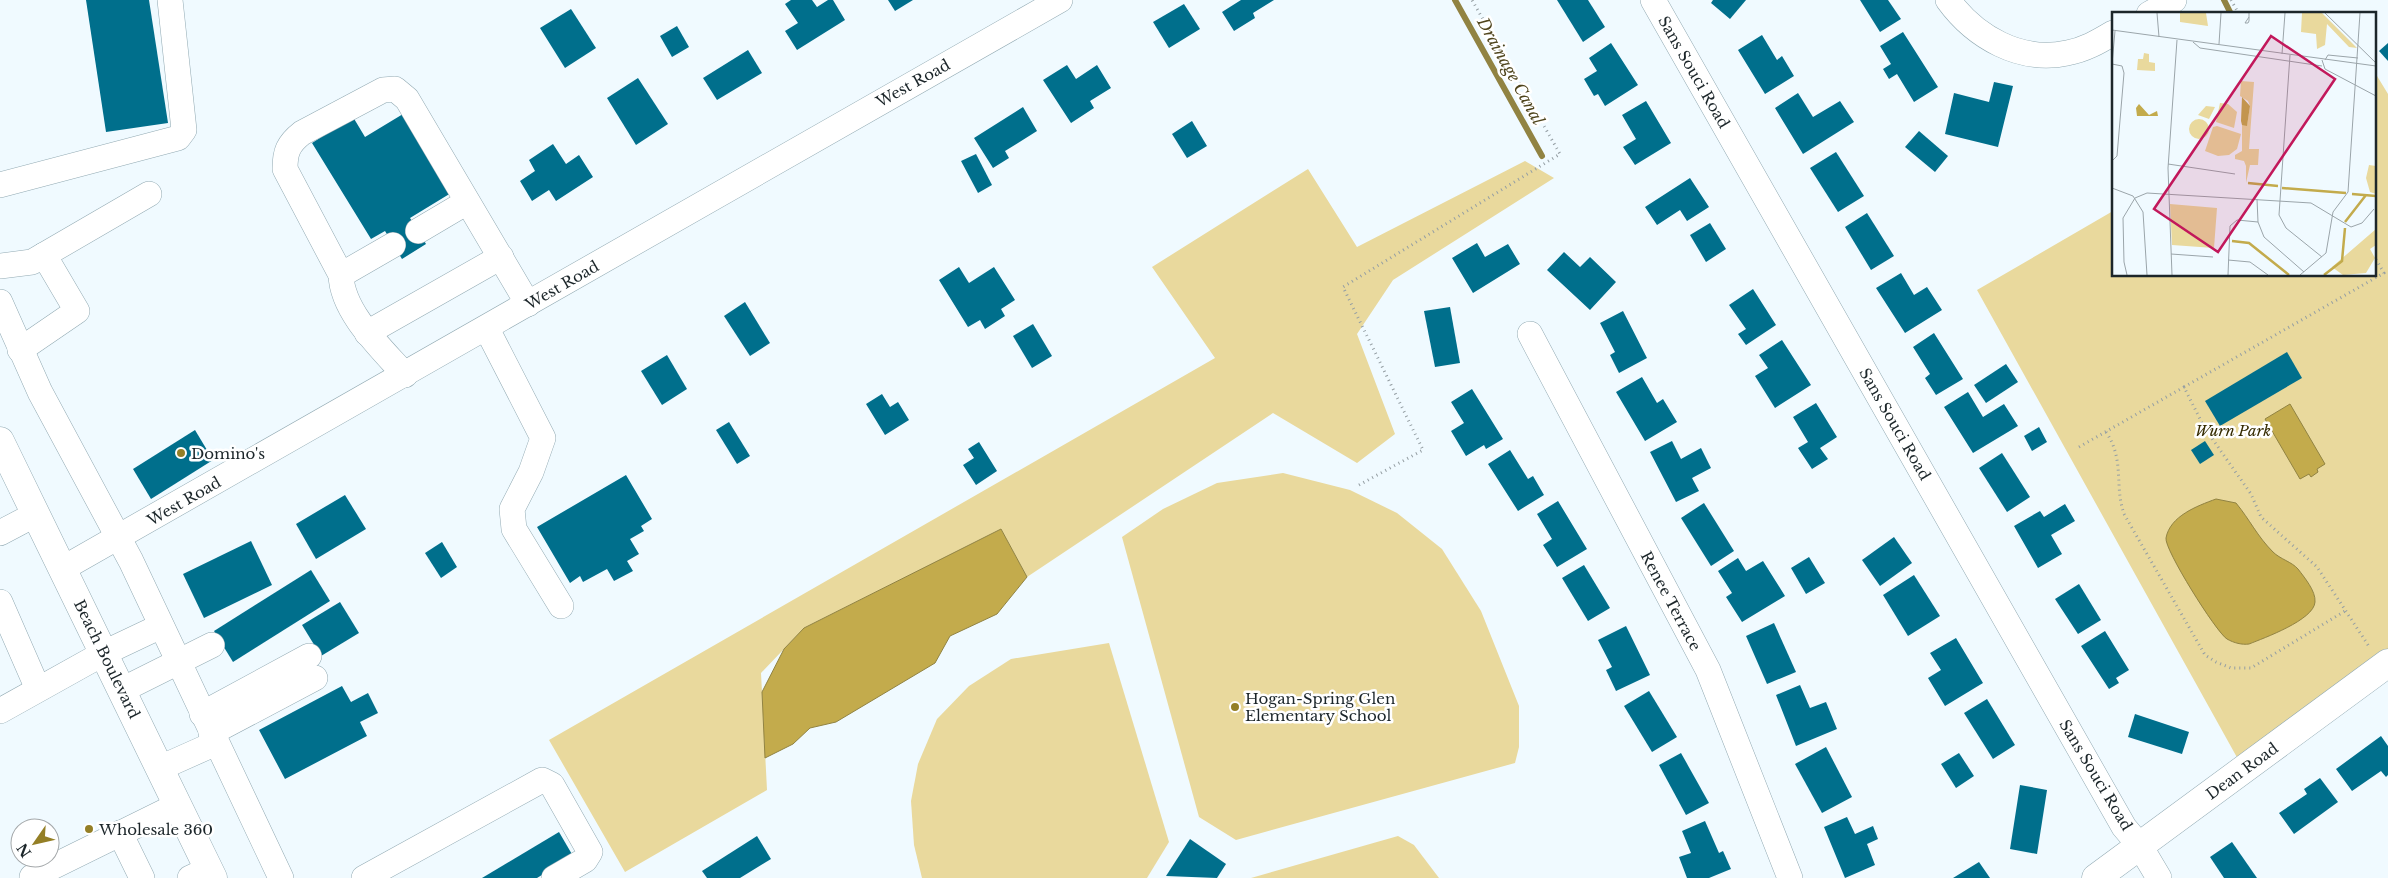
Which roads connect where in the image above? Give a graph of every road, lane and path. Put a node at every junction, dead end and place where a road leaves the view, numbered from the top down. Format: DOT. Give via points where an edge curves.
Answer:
graph roads {
  1 [pos="170,0"];
  2 [pos="1060,0"];
  3 [pos="1472,0"];
  4 [pos="1653,0"];
  5 [pos="1948,0"];
  6 [pos="2174,0"];
  7 [pos="2231,0"];
  8 [pos="2153,12"];
  9 [pos="2237,12"];
  10 [pos="2112,34"];
  11 [pos="0,186"];
  12 [pos="149,194"];
  13 [pos="467,202"];
  14 [pos="418,231"];
  15 [pos="393,244"];
  16 [pos="44,255"];
  17 [pos="501,257"];
  18 [pos="2376,259"];
  19 [pos="0,266"];
  20 [pos="341,275"];
  21 [pos="0,302"];
  22 [pos="528,304"];
  23 [pos="487,329"];
  24 [pos="367,333"];
  25 [pos="1530,334"];
  26 [pos="20,350"];
  27 [pos="405,375"];
  28 [pos="2184,387"];
  29 [pos="2106,432"];
  30 [pos="1,446"];
  31 [pos="2079,447"];
  32 [pos="1359,485"];
  33 [pos="36,514"];
  34 [pos="0,534"];
  35 [pos="119,538"];
  36 [pos="62,569"];
  37 [pos="561,606"];
  38 [pos="1,607"];
  39 [pos="2345,611"];
  40 [pos="161,626"];
  41 [pos="212,645"];
  42 [pos="104,653"];
  43 [pos="177,662"];
  44 [pos="2386,665"];
  45 [pos="312,667"];
  46 [pos="38,689"];
  47 [pos="122,690"];
  48 [pos="0,711"];
  49 [pos="210,730"];
  50 [pos="160,768"];
  51 [pos="178,805"];
  52 [pos="120,833"];
  53 [pos="2140,846"];
  54 [pos="204,875"];
  55 [pos="32,877"];
  56 [pos="142,878"];
  57 [pos="281,878"];
  58 [pos="364,878"];
  59 [pos="554,878"];
  60 [pos="1790,878"];
  61 [pos="2096,878"];
  62 [pos="2159,878"];
  1 -- 11 [label="street" via="184,130 178,138"];
  2 -- 22 [label="street, West Road"];
  3 -- 32 [label="path" via="1560,154 1343,286 1424,450"];
  4 -- 53 [label="street, Sans Souci Road" via="2124,827"];
  5 -- 10 [label="street" via="1976,31 2019,51 2041,55 2067,53 2089,47"];
  6 -- 8 [label="street"];
  7 -- 9 [label="path"];
  12 -- 16 [label="street"];
  13 -- 14 [label="street"];
  13 -- 17 [label="street"];
  13 -- 20 [label="street" via="407,99 395,89 383,90 302,133 291,142 285,153 285,169"];
  15 -- 20 [label="street"];
  16 -- 19 [label="street" via="32,262"];
  16 -- 26 [label="street" via="77,311"];
  17 -- 22 [label="street"];
  17 -- 24 [label="street"];
  18 -- 28 [label="path" via="2384,273"];
  20 -- 24 [label="street" via="342,290"];
  21 -- 26 [label="street"];
  22 -- 23 [label="street, West Road"];
  23 -- 27 [label="street, West Road"];
  23 -- 37 [label="street" via="543,438 531,472 512,509 514,529"];
  24 -- 27 [label="street"];
  25 -- 60 [label="street, Renee Terrace" via="1708,670"];
  26 -- 35 [label="street"];
  27 -- 35 [label="street, West Road"];
  28 -- 29 [label="path"];
  28 -- 39 [label="path" via="2204,428 2251,494 2261,517 2310,558"];
  29 -- 31 [label="path"];
  29 -- 39 [label="path" via="2116,450 2124,514 2205,655 2231,668 2251,668"];
  30 -- 33 [label="main road, Beach Boulevard"];
  33 -- 34 [label="street"];
  33 -- 36 [label="main road, Beach Boulevard"];
  35 -- 36 [label="street, West Road"];
  35 -- 40 [label="street"];
  36 -- 42 [label="main road, Beach Boulevard"];
  38 -- 46 [label="street"];
  39 -- 44 [label="path"];
  40 -- 42 [label="street"];
  40 -- 43 [label="street"];
  41 -- 43 [label="street"];
  42 -- 46 [label="street"];
  42 -- 47 [label="main road, Beach Boulevard"];
  43 -- 47 [label="street"];
  43 -- 49 [label="street"];
  44 -- 53 [label="main road, Dean Road"];
  45 -- 49 [label="street"];
  46 -- 48 [label="street"];
  47 -- 50 [label="main road, Beach Boulevard"];
  49 -- 50 [label="street"];
  49 -- 57 [label="street"];
  50 -- 51 [label="main road, Beach Boulevard"];
  51 -- 52 [label="street"];
  51 -- 54 [label="main road, Beach Boulevard"];
  52 -- 55 [label="street"];
  52 -- 56 [label="street"];
  53 -- 61 [label="main road, Dean Road"];
  53 -- 62 [label="street, Sans Souci Road"];
  58 -- 59 [label="street" via="542,780 552,785 590,852 585,860"];
}
